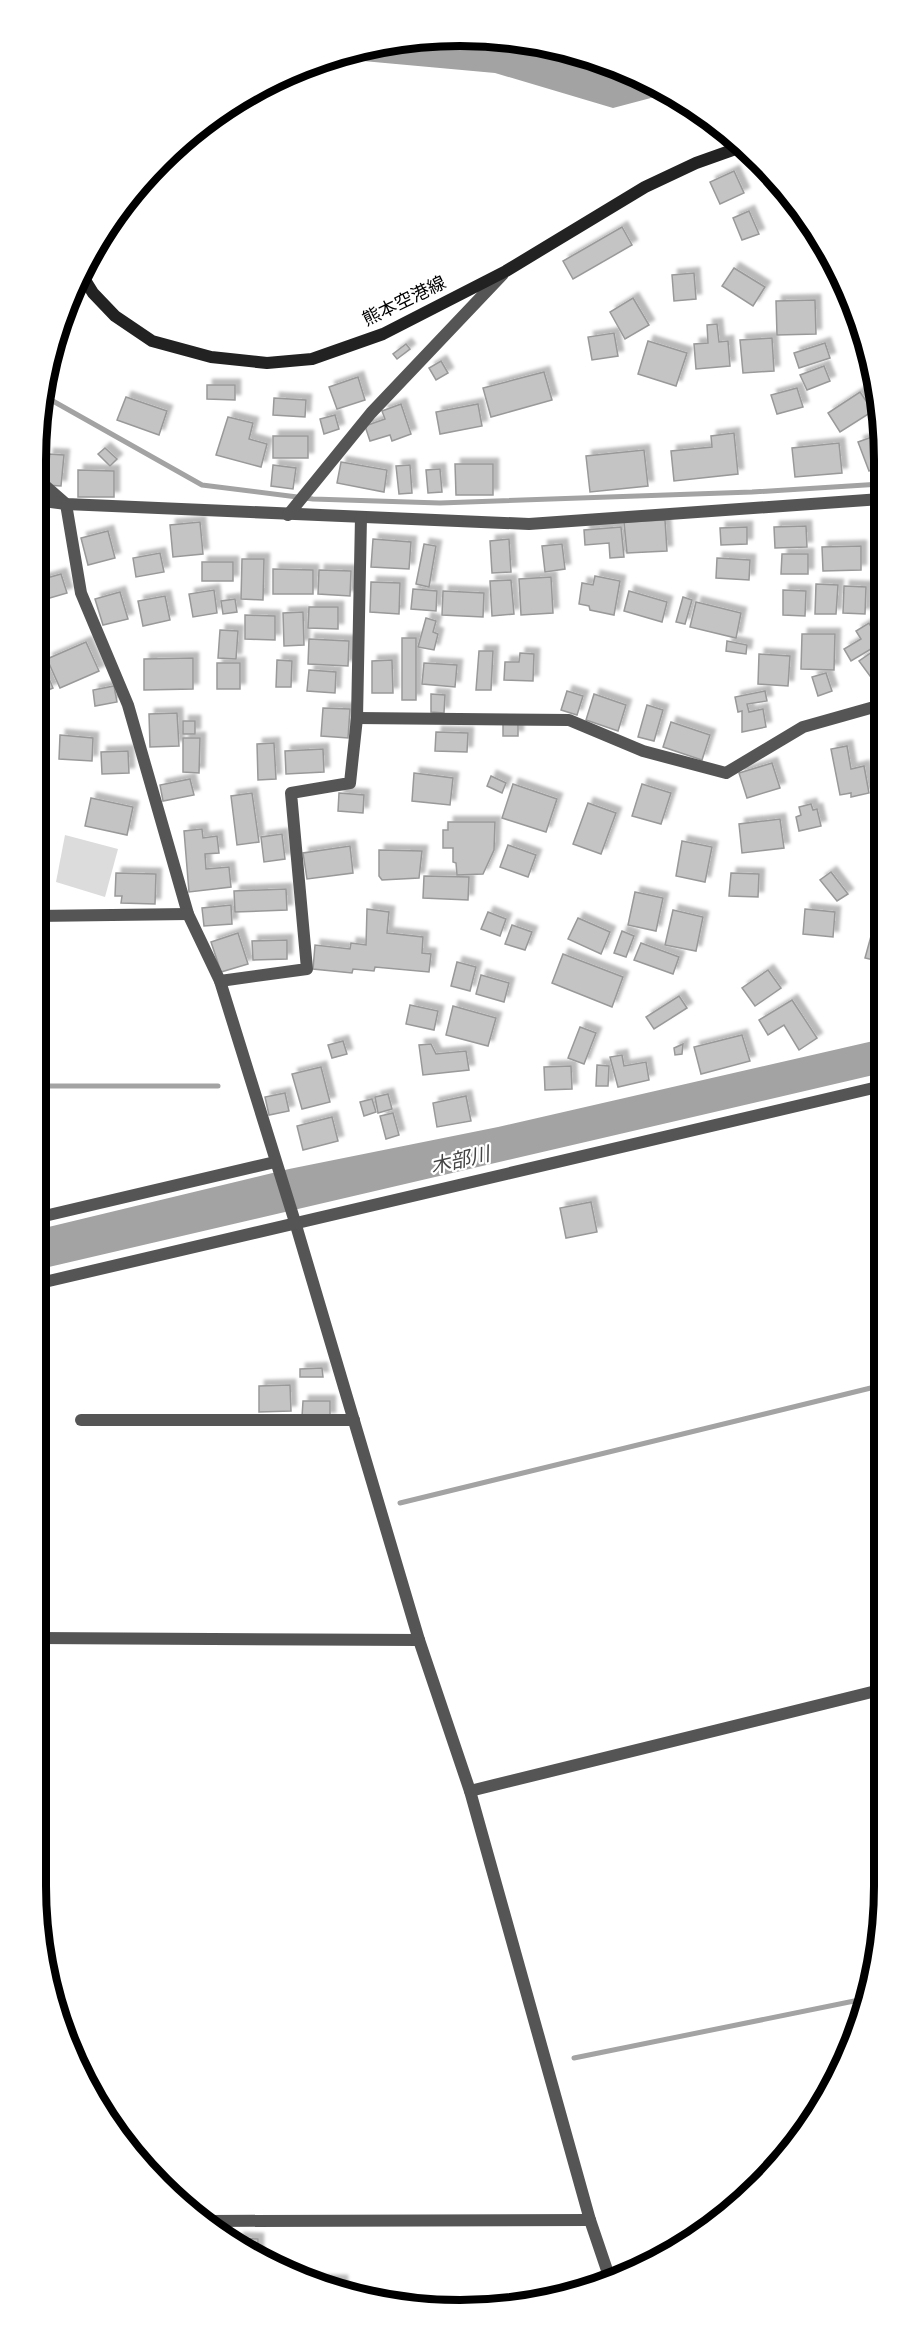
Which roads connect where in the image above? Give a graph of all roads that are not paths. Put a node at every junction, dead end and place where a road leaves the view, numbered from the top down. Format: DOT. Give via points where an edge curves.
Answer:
graph roads {
  1 [pos="734,150"];
  2 [pos="506,271"];
  3 [pos="86,283"];
  4 [pos="46,486"];
  5 [pos="874,499"];
  6 [pos="46,501"];
  7 [pos="66,504"];
  8 [pos="288,515"];
  9 [pos="361,517"];
  10 [pos="874,707"];
  11 [pos="357,718"];
  12 [pos="188,914"];
  13 [pos="46,916"];
  14 [pos="220,981"];
  15 [pos="874,1088"];
  16 [pos="275,1162"];
  17 [pos="46,1216"];
  18 [pos="295,1222"];
  19 [pos="46,1282"];
  20 [pos="81,1420"];
  21 [pos="354,1420"];
  22 [pos="46,1638"];
  23 [pos="419,1640"];
  24 [pos="874,1691"];
  25 [pos="470,1791"];
  26 [pos="590,2220"];
  27 [pos="216,2221"];
  28 [pos="608,2273"];
  1 -- 2 [label="main road, 熊本空港線" via="645,187"];
  2 -- 3 [label="main road, 熊本空港線" via="383,334 312,359 267,363 211,357 152,341 115,316"];
  2 -- 8 [label="street" via="371,413"];
  4 -- 7 [label="street"];
  5 -- 9 [label="street" via="529,524"];
  6 -- 7 [label="street"];
  7 -- 8 [label="street"];
  7 -- 12 [label="street" via="81,593 128,705"];
  8 -- 9 [label="street"];
  9 -- 11 [label="street"];
  10 -- 11 [label="street" via="804,727 726,772 643,751 569,720"];
  11 -- 14 [label="street" via="350,783 291,793 307,969"];
  12 -- 13 [label="street"];
  12 -- 14 [label="street"];
  14 -- 16 [label="street"];
  15 -- 18 [label="street"];
  16 -- 17 [label="street"];
  16 -- 18 [label="street"];
  18 -- 19 [label="street"];
  18 -- 21 [label="street"];
  20 -- 21 [label="street"];
  21 -- 23 [label="street"];
  22 -- 23 [label="street"];
  23 -- 25 [label="street"];
  24 -- 25 [label="street"];
  25 -- 26 [label="street"];
  26 -- 27 [label="street"];
  26 -- 28 [label="street"];
}
